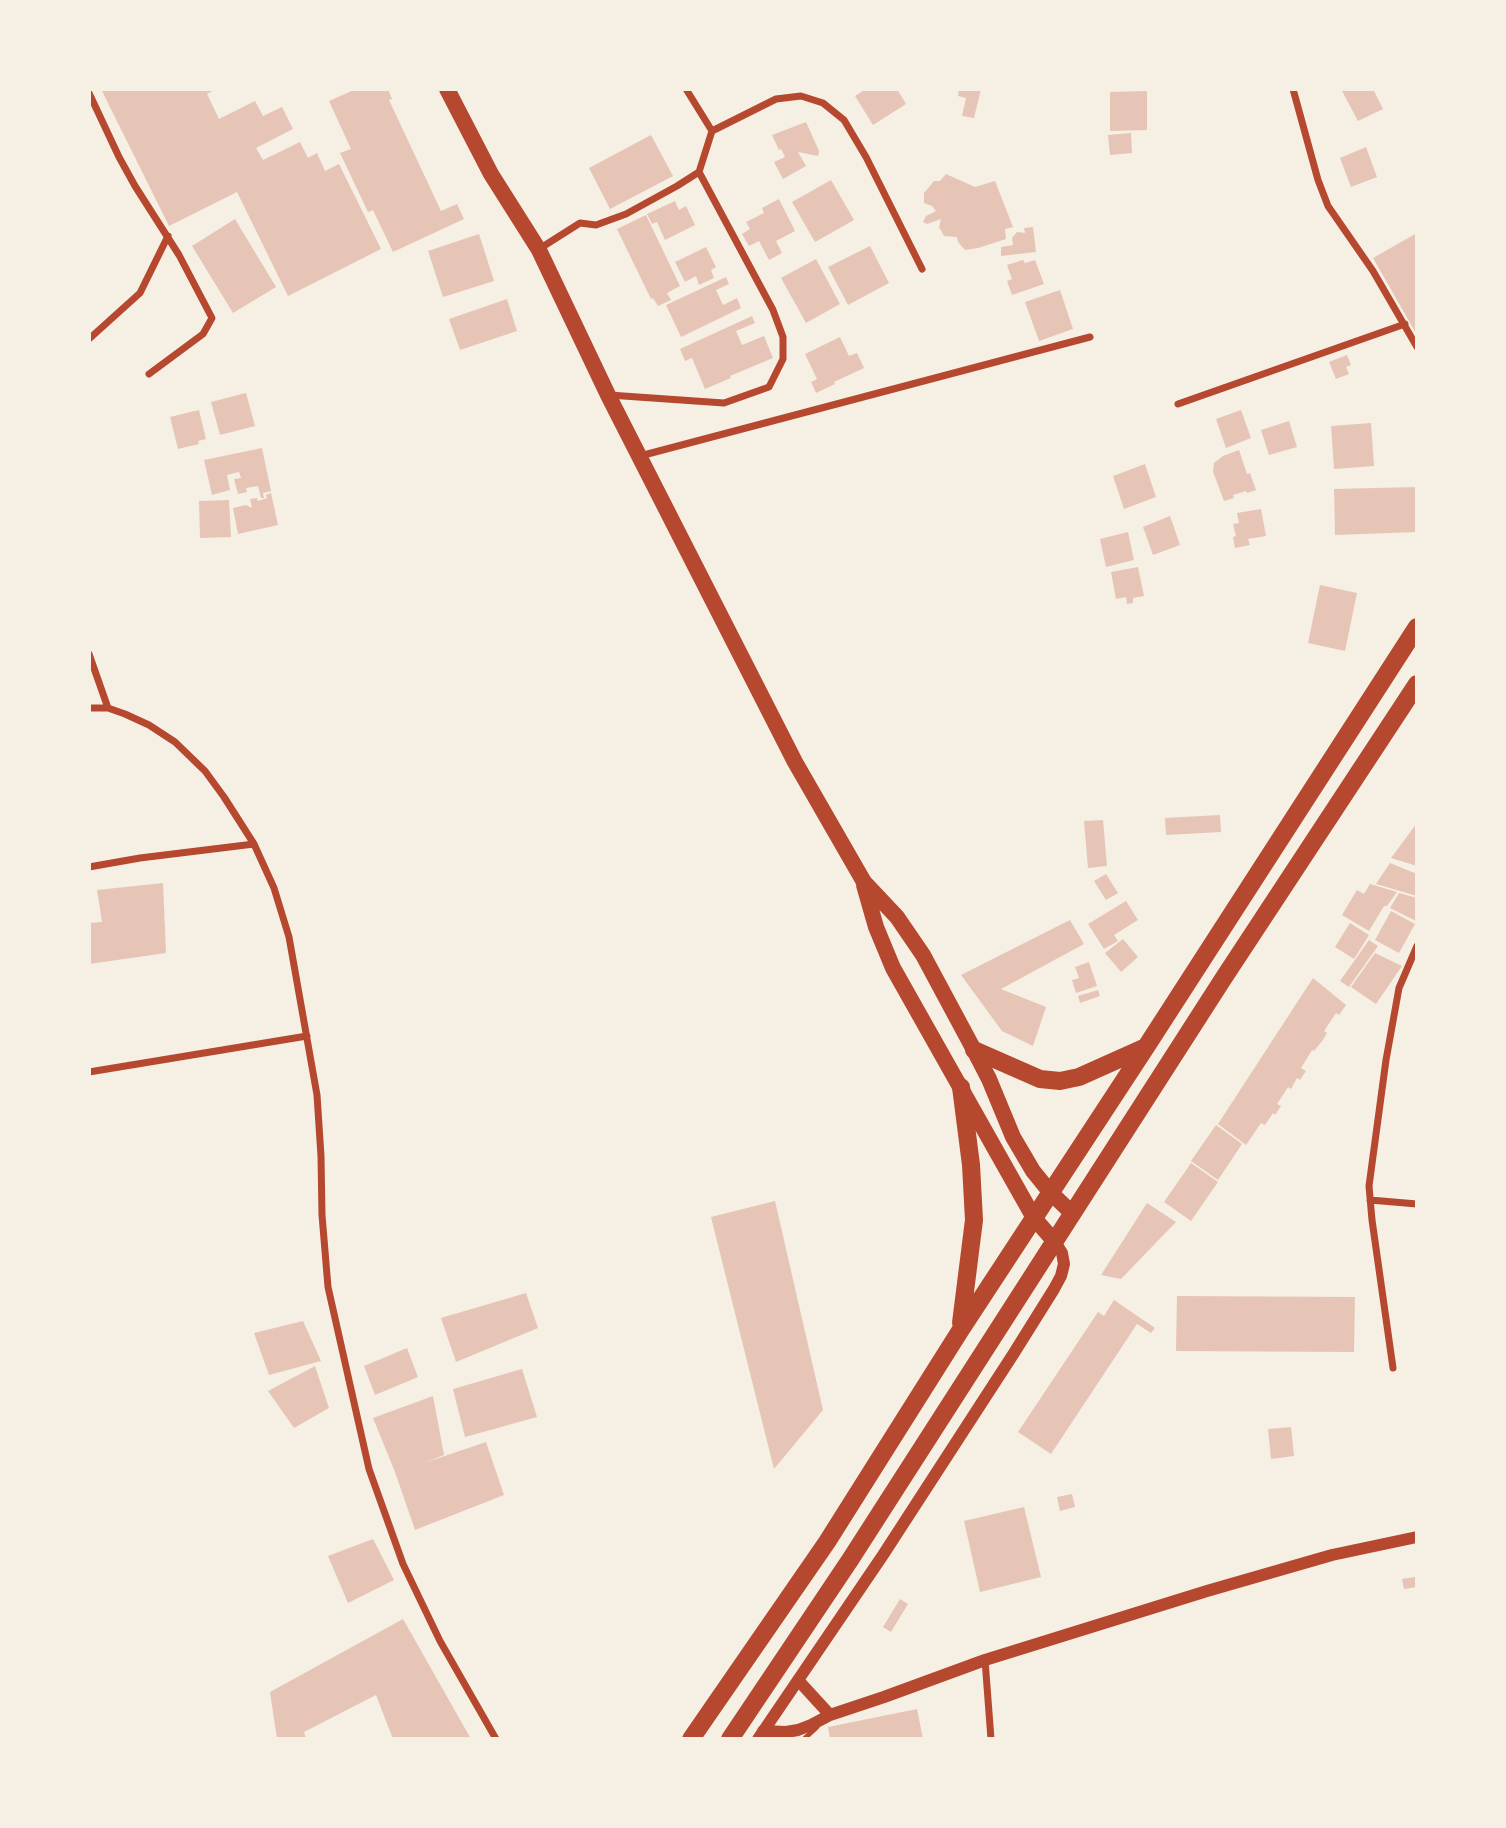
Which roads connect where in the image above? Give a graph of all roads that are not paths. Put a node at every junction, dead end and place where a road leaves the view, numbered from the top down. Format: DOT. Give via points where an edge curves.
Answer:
graph roads {
  1 [pos="447,89"];
  2 [pos="686,89"];
  3 [pos="1293,89"];
  4 [pos="89,93"];
  5 [pos="712,131"];
  6 [pos="699,172"];
  7 [pos="168,236"];
  8 [pos="538,250"];
  9 [pos="922,269"];
  10 [pos="1405,324"];
  11 [pos="1090,337"];
  12 [pos="89,339"];
  13 [pos="1417,347"];
  14 [pos="149,374"];
  15 [pos="608,395"];
  16 [pos="1178,404"];
  17 [pos="639,456"];
  18 [pos="1417,627"];
  19 [pos="89,654"];
  20 [pos="1417,684"];
  21 [pos="89,708"];
  22 [pos="108,708"];
  23 [pos="254,845"];
  24 [pos="89,867"];
  25 [pos="864,882"];
  26 [pos="1417,946"];
  27 [pos="307,1036"];
  28 [pos="1146,1047"];
  29 [pos="974,1050"];
  30 [pos="89,1072"];
  31 [pos="961,1087"];
  32 [pos="1050,1192"];
  33 [pos="1370,1200"];
  34 [pos="1417,1203"];
  35 [pos="1073,1214"];
  36 [pos="1034,1218"];
  37 [pos="1055,1242"];
  38 [pos="960,1331"];
  39 [pos="1393,1368"];
  40 [pos="1417,1537"];
  41 [pos="985,1660"];
  42 [pos="798,1680"];
  43 [pos="830,1715"];
  44 [pos="761,1735"];
  45 [pos="496,1739"];
  46 [pos="691,1739"];
  47 [pos="730,1739"];
  48 [pos="804,1739"];
  49 [pos="991,1739"];
  1 -- 8 [label="main road" via="491,174"];
  2 -- 5 [label="street"];
  3 -- 10 [label="street" via="1328,206"];
  4 -- 7 [label="street" via="135,186"];
  5 -- 6 [label="street"];
  5 -- 9 [label="street" via="776,99 801,96 823,103 844,120"];
  6 -- 8 [label="street" via="626,214 596,225 580,223"];
  6 -- 15 [label="street" via="773,310 783,337 783,359 769,387 724,403"];
  7 -- 12 [label="street" via="140,293"];
  7 -- 14 [label="street" via="212,318 203,334"];
  8 -- 15 [label="main road"];
  10 -- 13 [label="street"];
  10 -- 16 [label="street"];
  11 -- 17 [label="street"];
  15 -- 17 [label="main road"];
  17 -- 25 [label="main road" via="795,762"];
  18 -- 28 [label="highway"];
  19 -- 22 [label="street"];
  20 -- 35 [label="highway"];
  21 -- 22 [label="street"];
  22 -- 23 [label="street" via="175,742 225,797"];
  23 -- 24 [label="street"];
  23 -- 27 [label="street" via="289,937"];
  25 -- 29 [label="main road" via="897,917 923,955"];
  25 -- 31 [label="main road" via="893,968"];
  26 -- 33 [label="street" via="1399,988 1390,1036"];
  27 -- 30 [label="street"];
  27 -- 45 [label="street" via="317,1096 328,1287 369,1469 440,1641"];
  28 -- 29 [label="highway" via="1079,1077 1059,1081 1040,1079"];
  28 -- 32 [label="highway"];
  29 -- 32 [label="main road" via="1013,1137"];
  31 -- 36 [label="main road"];
  31 -- 38 [label="highway" via="974,1220"];
  32 -- 35 [label="main road"];
  32 -- 36 [label="highway"];
  33 -- 34 [label="street"];
  33 -- 39 [label="street"];
  35 -- 37 [label="highway"];
  36 -- 37 [label="main road"];
  36 -- 38 [label="highway"];
  37 -- 42 [label="street" via="1062,1253 1062,1276"];
  37 -- 47 [label="highway"];
  38 -- 46 [label="highway" via="827,1542"];
  40 -- 41 [label="street" via="1332,1555"];
  41 -- 43 [label="street"];
  41 -- 49 [label="street"];
  42 -- 43 [label="street"];
  42 -- 44 [label="street"];
  43 -- 44 [label="street" via="811,1726"];
  43 -- 48 [label="lane"];
}
